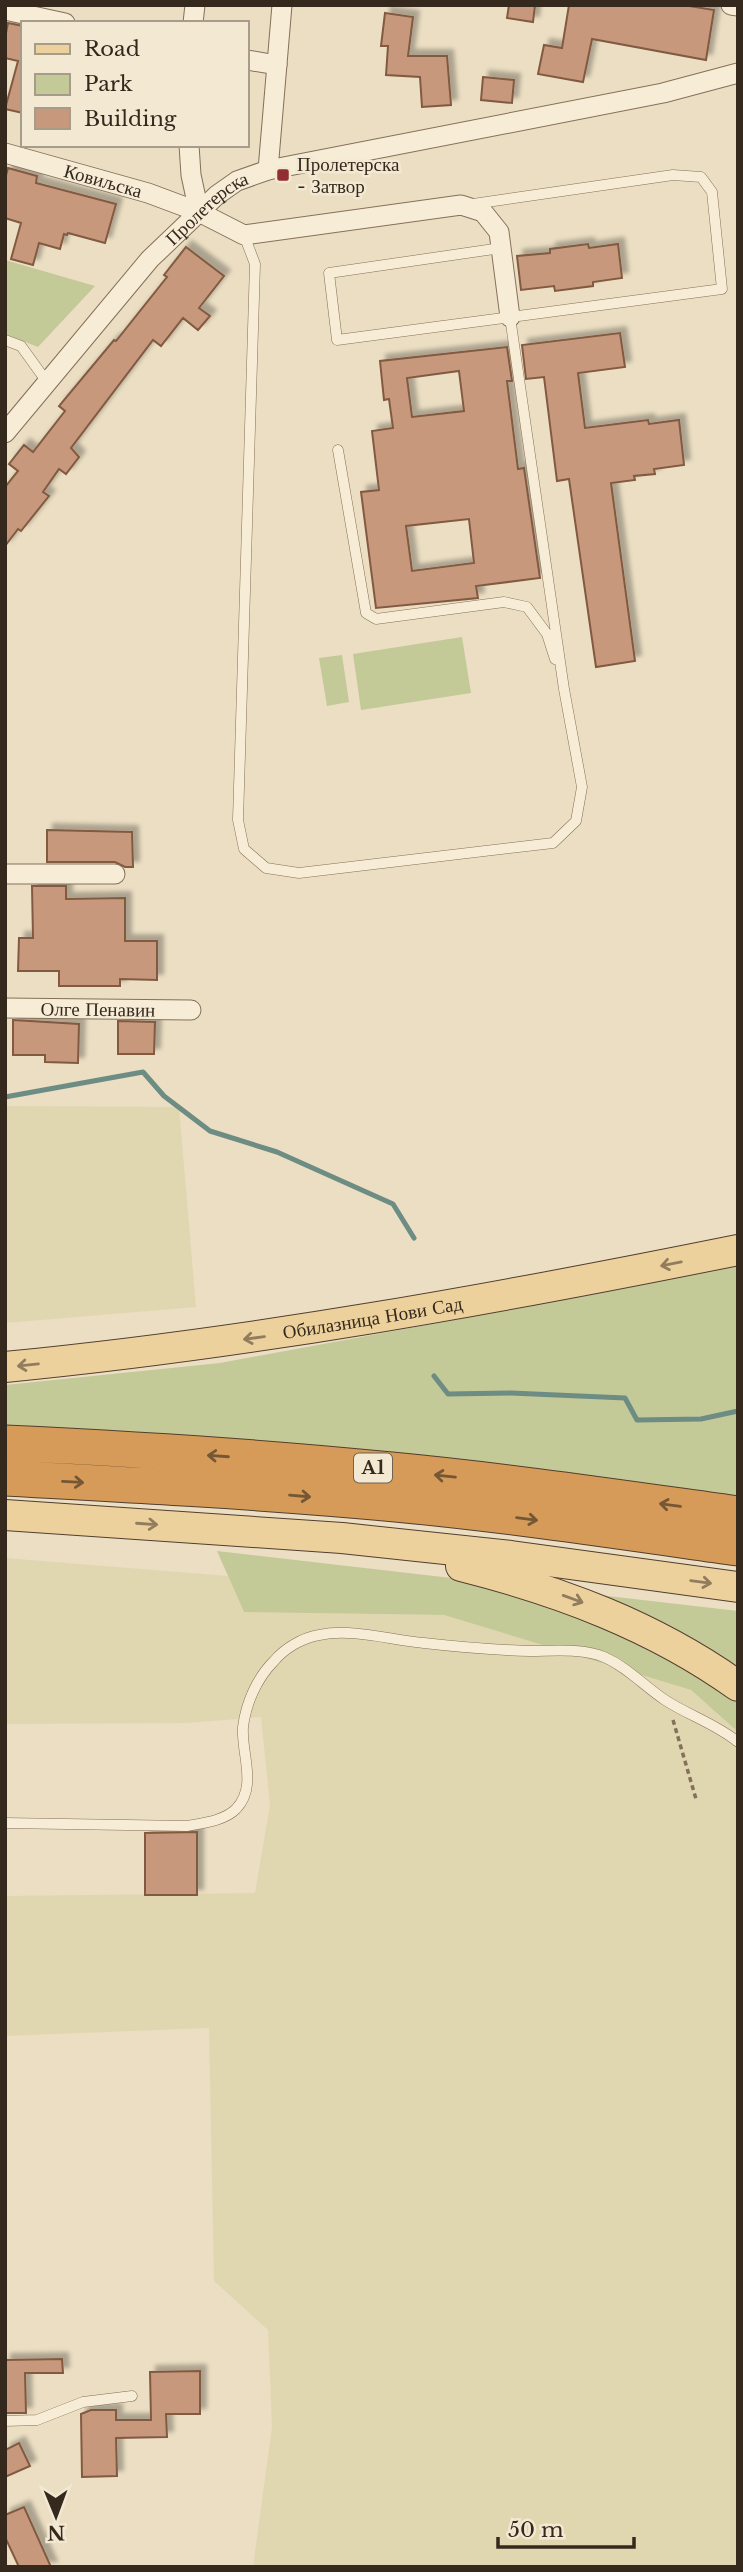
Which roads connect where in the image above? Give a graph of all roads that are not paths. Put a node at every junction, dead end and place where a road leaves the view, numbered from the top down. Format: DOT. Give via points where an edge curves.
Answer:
graph roads {
  1 [pos="282,5"];
  2 [pos="732,5"];
  3 [pos="738,6"];
  4 [pos="5,10"];
  5 [pos="56,21"];
  6 [pos="248,60"];
  7 [pos="277,65"];
  8 [pos="738,73"];
  9 [pos="189,147"];
  10 [pos="5,153"];
  11 [pos="268,170"];
  12 [pos="461,205"];
  13 [pos="199,212"];
  14 [pos="244,234"];
  15 [pos="501,248"];
  16 [pos="510,317"];
  17 [pos="5,340"];
  18 [pos="47,383"];
  19 [pos="5,433"];
  20 [pos="338,450"];
  21 [pos="564,689"];
  22 [pos="5,874"];
  23 [pos="115,874"];
  24 [pos="5,1008"];
  25 [pos="191,1010"];
  26 [pos="738,1250"];
  27 [pos="5,1367"];
  28 [pos="5,1443"];
  29 [pos="5,1478"];
  30 [pos="738,1514"];
  31 [pos="5,1515"];
  32 [pos="342,1538"];
  33 [pos="738,1548"];
  34 [pos="738,1587"];
  35 [pos="738,1686"];
  36 [pos="738,1742"];
  37 [pos="5,1824"];
  38 [pos="132,2396"];
  39 [pos="5,2421"];
  1 -- 7 [label="street"];
  2 -- 3 [label="street"];
  4 -- 5 [label="street"];
  6 -- 7 [label="street"];
  7 -- 11 [label="street"];
  8 -- 11 [label="street, Пролетерска" via="663,93"];
  9 -- 13 [label="street"];
  10 -- 13 [label="street, Ковиљска"];
  11 -- 13 [label="street, Пролетерска" via="237,181"];
  12 -- 14 [label="street"];
  12 -- 15 [label="street" via="483,212 499,232"];
  12 -- 16 [label="lane" via="673,175 701,177 712,192 722,289"];
  13 -- 14 [label="street, Ковиљска"];
  13 -- 18 [label="street, Пролетерска" via="150,259"];
  14 -- 21 [label="lane" via="255,264 239,820 243,849 266,868 299,873 553,843 576,821 582,787"];
  15 -- 16 [label="street"];
  15 -- 16 [label="lane" via="329,273 337,340"];
  16 -- 21 [label="lane"];
  17 -- 18 [label="lane" via="21,346"];
  18 -- 19 [label="street, Пролетерска"];
  20 -- 21 [label="lane" via="366,613 376,619 504,602 527,607 547,634"];
  22 -- 23 [label="street"];
  24 -- 25 [label="street, Олге Пенавин"];
  26 -- 27 [label="main road, Обилазница Нови Сад, one-way" via="303,1331"];
  30 -- 28 [label="highway, A1, one-way" via="389,1469"];
  29 -- 33 [label="highway, A1, one-way" via="386,1503"];
  31 -- 32 [label="main road, one-way"];
  32 -- 34 [label="main road, one-way"];
  32 -- 35 [label="main road, one-way" via="520,1581 575,1600 664,1640"];
  36 -- 37 [label="lane" via="668,1702 602,1656 338,1632 296,1643 274,1660 255,1685 243,1728 248,1777 245,1796 235,1810 214,1821 187,1826"];
  38 -- 39 [label="lane" via="83,2402 37,2420"];
}
